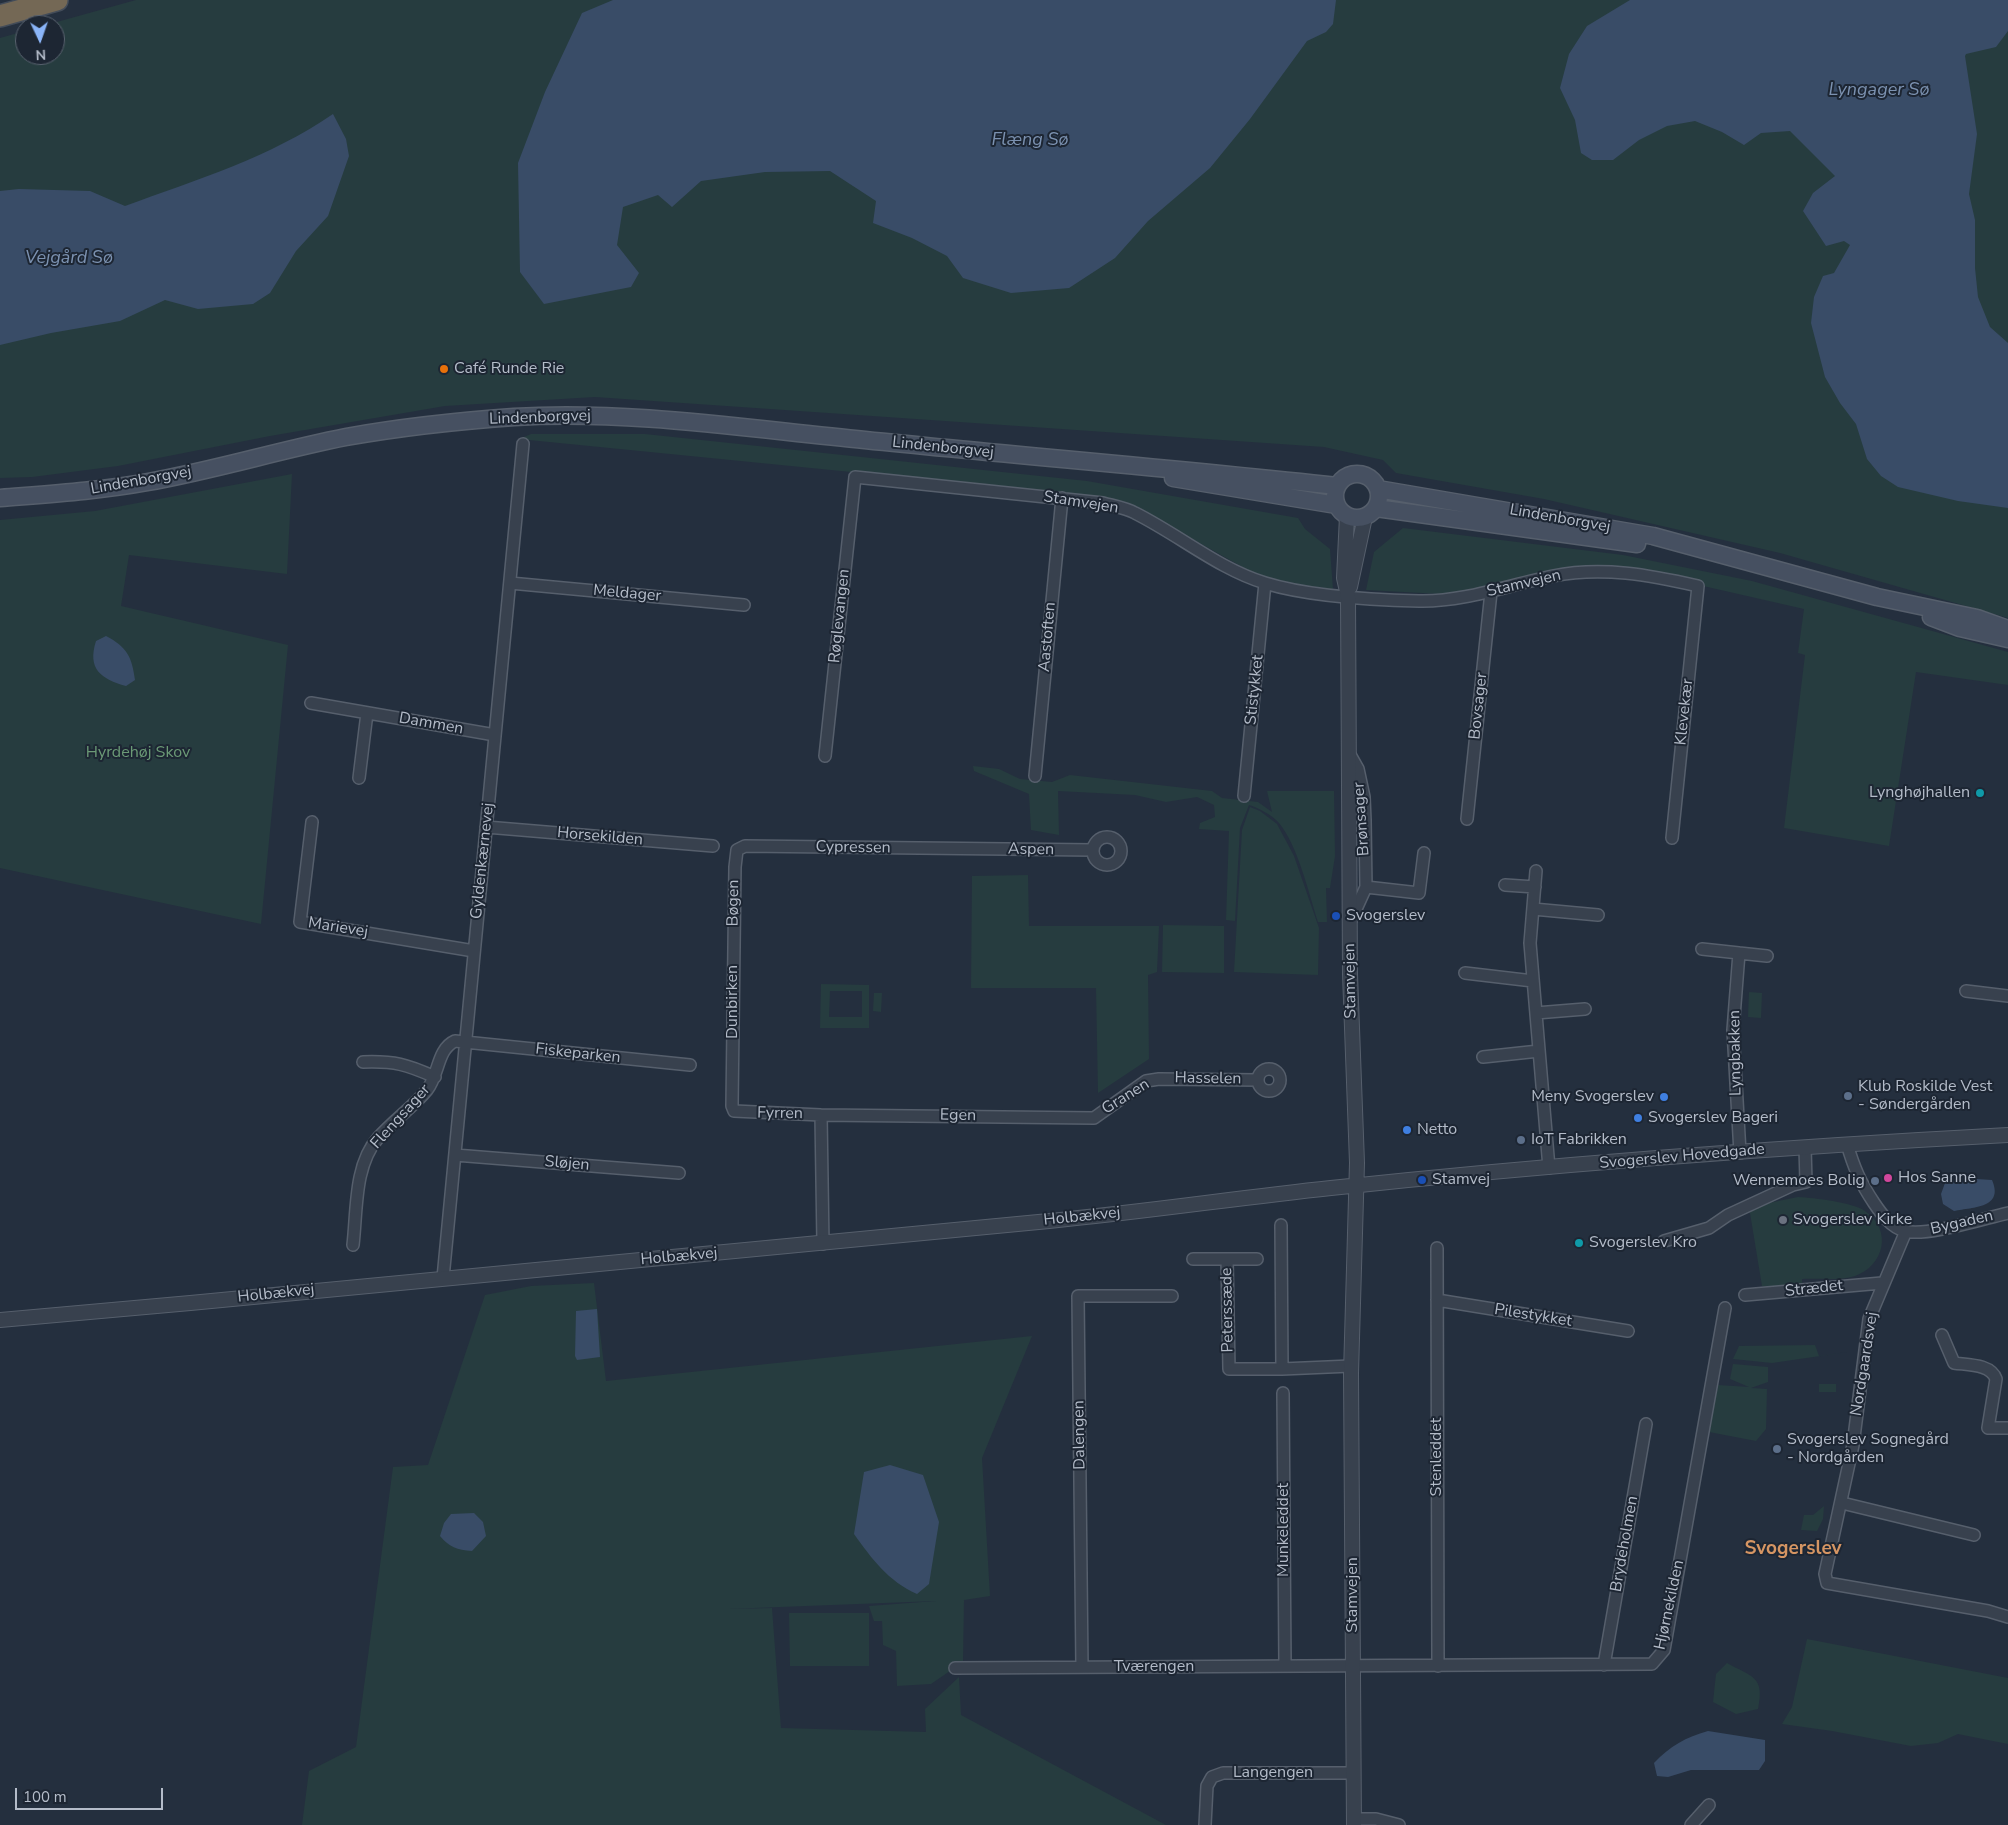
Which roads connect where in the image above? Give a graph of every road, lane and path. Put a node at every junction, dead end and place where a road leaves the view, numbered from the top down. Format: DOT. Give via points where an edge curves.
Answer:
graph roads {
  1 [pos="57,0"];
  2 [pos="0,16"];
  3 [pos="523,444"];
  4 [pos="1084,462"];
  5 [pos="855,477"];
  6 [pos="1337,486"];
  7 [pos="1378,488"];
  8 [pos="0,498"];
  9 [pos="1062,498"];
  10 [pos="1341,511"];
  11 [pos="1371,512"];
  12 [pos="1741,559"];
  13 [pos="510,583"];
  14 [pos="1265,583"];
  15 [pos="1698,586"];
  16 [pos="1491,592"];
  17 [pos="1348,596"];
  18 [pos="1877,597"];
  19 [pos="744,605"];
  20 [pos="2008,629"];
  21 [pos="2008,639"];
  22 [pos="311,703"];
  23 [pos="367,713"];
  24 [pos="495,735"];
  25 [pos="1348,752"];
  26 [pos="826,756"];
  27 [pos="1035,776"];
  28 [pos="359,778"];
  29 [pos="1244,796"];
  30 [pos="1467,819"];
  31 [pos="312,822"];
  32 [pos="486,827"];
  33 [pos="1672,838"];
  34 [pos="714,846"];
  35 [pos="969,849"];
  36 [pos="737,850"];
  37 [pos="1093,850"];
  38 [pos="1424,853"];
  39 [pos="1536,871"];
  40 [pos="1505,885"];
  41 [pos="1535,887"];
  42 [pos="1366,888"];
  43 [pos="1533,909"];
  44 [pos="1598,915"];
  45 [pos="1349,924"];
  46 [pos="1702,949"];
  47 [pos="474,950"];
  48 [pos="1739,953"];
  49 [pos="734,956"];
  50 [pos="1767,956"];
  51 [pos="1465,973"];
  52 [pos="1533,980"];
  53 [pos="1966,991"];
  54 [pos="2008,996"];
  55 [pos="1585,1009"];
  56 [pos="1536,1014"];
  57 [pos="465,1043"];
  58 [pos="733,1047"];
  59 [pos="1540,1051"];
  60 [pos="1483,1057"];
  61 [pos="362,1062"];
  62 [pos="690,1065"];
  63 [pos="435,1077"];
  64 [pos="1159,1078"];
  65 [pos="1258,1080"];
  66 [pos="821,1114"];
  67 [pos="1094,1118"];
  68 [pos="2008,1135"];
  69 [pos="1848,1144"];
  70 [pos="1805,1147"];
  71 [pos="1740,1153"];
  72 [pos="455,1155"];
  73 [pos="1549,1168"];
  74 [pos="679,1173"];
  75 [pos="1357,1186"];
  76 [pos="2008,1213"];
  77 [pos="1281,1225"];
  78 [pos="1906,1231"];
  79 [pos="1664,1240"];
  80 [pos="823,1244"];
  81 [pos="353,1245"];
  82 [pos="1437,1248"];
  83 [pos="1193,1259"];
  84 [pos="1227,1259"];
  85 [pos="1257,1259"];
  86 [pos="443,1278"];
  87 [pos="1882,1283"];
  88 [pos="1745,1295"];
  89 [pos="1172,1296"];
  90 [pos="1437,1300"];
  91 [pos="1725,1308"];
  92 [pos="0,1320"];
  93 [pos="1628,1331"];
  94 [pos="1942,1335"];
  95 [pos="1351,1366"];
  96 [pos="1282,1369"];
  97 [pos="1283,1393"];
  98 [pos="1646,1424"];
  99 [pos="2008,1428"];
  100 [pos="1842,1503"];
  101 [pos="1974,1535"];
  102 [pos="2008,1617"];
  103 [pos="1604,1665"];
  104 [pos="1285,1666"];
  105 [pos="1353,1666"];
  106 [pos="1438,1666"];
  107 [pos="955,1668"];
  108 [pos="1082,1668"];
  109 [pos="1354,1773"];
  110 [pos="1708,1805"];
  111 [pos="1354,1822"];
  112 [pos="1205,1825"];
  113 [pos="1399,1825"];
  114 [pos="1691,1825"];
  1 -- 2 [label="highway"];
  3 -- 13 [label="street, Gyldenkærnevej"];
  4 -- 6 [label="main road, Lindenborgvej"];
  4 -- 8 [label="main road, Lindenborgvej" via="677,422 598,416 518,417 422,425 346,438 148,482"];
  4 -- 10 [label="main road, Lindenborgvej"];
  5 -- 9 [label="street, Stamvejen"];
  5 -- 26 [label="street, Røglevangen"];
  6 -- 7 [label="main road" via="1344,478 1355,474 1372,479"];
  6 -- 10 [label="main road" via="1335,492"];
  7 -- 11 [label="main road" via="1379,498"];
  7 -- 12 [label="main road, Lindenborgvej" via="1653,536"];
  9 -- 14 [label="street, Stamvejen" via="1103,503 1134,512 1229,567"];
  9 -- 27 [label="street, Aastoften"];
  10 -- 11 [label="main road" via="1356,519"];
  10 -- 17 [label="street, Stamvejen" via="1344,578"];
  11 -- 12 [label="main road, Lindenborgvej"];
  11 -- 17 [label="street, Stamvejen"];
  12 -- 18 [label="main road, Lindenborgvej"];
  13 -- 19 [label="street, Meldager"];
  13 -- 24 [label="street, Gyldenkærnevej"];
  14 -- 17 [label="street, Stamvejen"];
  14 -- 29 [label="street, Stistykket"];
  15 -- 16 [label="street, Stamvejen" via="1634,572 1601,571 1553,576"];
  15 -- 33 [label="street, Klevekær"];
  16 -- 17 [label="street, Stamvejen" via="1420,601"];
  16 -- 30 [label="street, Bovsager"];
  17 -- 25 [label="street, Stamvejen"];
  18 -- 20 [label="main road, Lindenborgvej" via="1977,618"];
  18 -- 21 [label="main road, Lindenborgvej" via="1960,628"];
  22 -- 23 [label="street, Dammen"];
  23 -- 24 [label="street, Dammen"];
  23 -- 28 [label="street"];
  24 -- 32 [label="street, Gyldenkærnevej"];
  25 -- 42 [label="street, Brønsager" via="1358,769 1364,797"];
  25 -- 45 [label="street, Stamvejen"];
  31 -- 47 [label="street, Marievej" via="300,922"];
  32 -- 34 [label="street, Horsekilden"];
  32 -- 47 [label="street, Gyldenkærnevej"];
  35 -- 36 [label="street, Cypressen" via="745,846"];
  35 -- 37 [label="street, Aspen"];
  36 -- 49 [label="street, Bøgen"];
  38 -- 42 [label="street" via="1419,893"];
  39 -- 41 [label="street"];
  40 -- 41 [label="street"];
  41 -- 43 [label="street"];
  42 -- 45 [label="street, Brønsager"];
  43 -- 44 [label="street"];
  43 -- 52 [label="street" via="1530,944"];
  45 -- 75 [label="street, Stamvejen"];
  46 -- 48 [label="street"];
  47 -- 57 [label="street, Gyldenkærnevej"];
  48 -- 50 [label="street"];
  48 -- 71 [label="street, Lyngbakken" via="1733,1030"];
  49 -- 58 [label="street, Dunbirken"];
  51 -- 52 [label="street"];
  52 -- 56 [label="street"];
  53 -- 54 [label="street"];
  55 -- 56 [label="street"];
  56 -- 59 [label="street"];
  57 -- 62 [label="street, Fiskeparken"];
  57 -- 63 [label="street, Flengsager" via="455,1041 444,1049"];
  57 -- 72 [label="street, Gyldenkærnevej"];
  58 -- 66 [label="street, Fyrren" via="734,1110"];
  59 -- 60 [label="street"];
  59 -- 73 [label="street"];
  61 -- 63 [label="street, Flengsager" via="406,1064"];
  63 -- 81 [label="street, Flengsager" via="427,1090 377,1139 367,1155"];
  64 -- 65 [label="street, Hasselen"];
  64 -- 67 [label="street, Granen" via="1146,1081"];
  66 -- 67 [label="street, Egen"];
  66 -- 80 [label="street, Fyrren"];
  68 -- 69 [label="street, Svogerslev Hovedgade"];
  69 -- 70 [label="street, Svogerslev Hovedgade"];
  69 -- 78 [label="street" via="1861,1184 1883,1215"];
  70 -- 71 [label="street, Svogerslev Hovedgade"];
  70 -- 79 [label="street" via="1806,1182 1728,1215 1709,1228"];
  71 -- 73 [label="street, Svogerslev Hovedgade"];
  72 -- 74 [label="street, Sløjen"];
  72 -- 86 [label="street, Gyldenkærnevej"];
  73 -- 75 [label="street, Svogerslev Hovedgade"];
  75 -- 80 [label="street, Holbækvej"];
  75 -- 95 [label="street, Stamvejen"];
  76 -- 78 [label="street, Bygaden" via="1923,1233"];
  77 -- 96 [label="street"];
  78 -- 87 [label="street, Nordgaardsvej"];
  80 -- 86 [label="street, Holbækvej"];
  82 -- 90 [label="street, Stenleddet"];
  83 -- 84 [label="street, Peterssæde"];
  84 -- 85 [label="street, Peterssæde"];
  84 -- 96 [label="street, Peterssæde" via="1229,1369"];
  86 -- 92 [label="street, Holbækvej"];
  87 -- 88 [label="street, Strædet"];
  87 -- 100 [label="street, Nordgaardsvej" via="1869,1319"];
  89 -- 108 [label="street, Dalengen" via="1078,1296"];
  90 -- 93 [label="street, Pilestykket"];
  90 -- 106 [label="street, Stenleddet"];
  91 -- 103 [label="street, Hjørnekilden" via="1664,1650 1657,1661 1647,1665"];
  94 -- 99 [label="street" via="1954,1362 1994,1372 1996,1379 1988,1428"];
  95 -- 96 [label="street"];
  95 -- 105 [label="street, Stamvejen"];
  97 -- 104 [label="street, Munkeleddet"];
  98 -- 103 [label="street, Brydeholmen"];
  100 -- 101 [label="street"];
  100 -- 102 [label="street, Nordgaardsvej" via="1825,1574 1827,1583"];
  103 -- 106 [label="street, Hjørnekilden"];
  104 -- 105 [label="street, Tværengen"];
  104 -- 108 [label="street, Tværengen"];
  105 -- 106 [label="street, Hjørnekilden"];
  105 -- 109 [label="street, Stamvejen"];
  107 -- 108 [label="street, Tværengen"];
  109 -- 111 [label="street, Stamvejen"];
  109 -- 112 [label="street, Langengen" via="1223,1773 1212,1777 1206,1786"];
  110 -- 114 [label="street"];
  111 -- 113 [label="street" via="1376,1820"];
}
